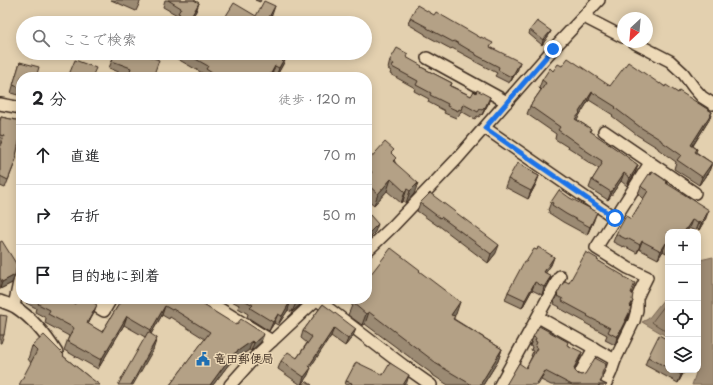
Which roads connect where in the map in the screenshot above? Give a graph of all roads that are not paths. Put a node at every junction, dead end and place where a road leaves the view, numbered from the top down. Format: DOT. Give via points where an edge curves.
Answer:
graph roads {
  1 [pos="599,0"];
  2 [pos="584,17"];
  3 [pos="617,34"];
  4 [pos="645,48"];
  5 [pos="427,58"];
  6 [pos="507,102"];
  7 [pos="0,104"];
  8 [pos="713,104"];
  9 [pos="16,107"];
  10 [pos="485,128"];
  11 [pos="604,131"];
  12 [pos="650,162"];
  13 [pos="695,194"];
  14 [pos="615,218"];
  15 [pos="372,246"];
  16 [pos="560,276"];
  17 [pos="16,297"];
  18 [pos="0,301"];
  19 [pos="92,304"];
  20 [pos="108,304"];
  21 [pos="212,304"];
  22 [pos="312,304"];
  23 [pos="323,304"];
  24 [pos="14,306"];
  25 [pos="538,317"];
  26 [pos="272,341"];
  27 [pos="594,348"];
  28 [pos="615,360"];
  29 [pos="65,362"];
  30 [pos="578,377"];
  31 [pos="230,385"];
  32 [pos="431,385"];
  33 [pos="500,385"];
  34 [pos="606,385"];
  1 -- 2 [label="street"];
  2 -- 3 [label="street"];
  2 -- 6 [label="street"];
  4 -- 8 [label="street" via="670,61 702,97"];
  5 -- 6 [label="street"];
  6 -- 10 [label="street"];
  7 -- 9 [label="street"];
  10 -- 14 [label="street"];
  10 -- 15 [label="street"];
  11 -- 12 [label="street"];
  12 -- 13 [label="street"];
  12 -- 14 [label="street"];
  14 -- 28 [label="street" via="596,248 647,278 637,298 634,321"];
  16 -- 25 [label="street"];
  17 -- 24 [label="street"];
  18 -- 24 [label="street"];
  19 -- 20 [label="street" via="104,311"];
  21 -- 26 [label="street"];
  22 -- 26 [label="street"];
  23 -- 32 [label="street"];
  24 -- 29 [label="street" via="38,327"];
  25 -- 27 [label="street"];
  25 -- 33 [label="street"];
  26 -- 31 [label="street"];
  27 -- 28 [label="street"];
  27 -- 30 [label="street"];
  28 -- 34 [label="street"];
}
